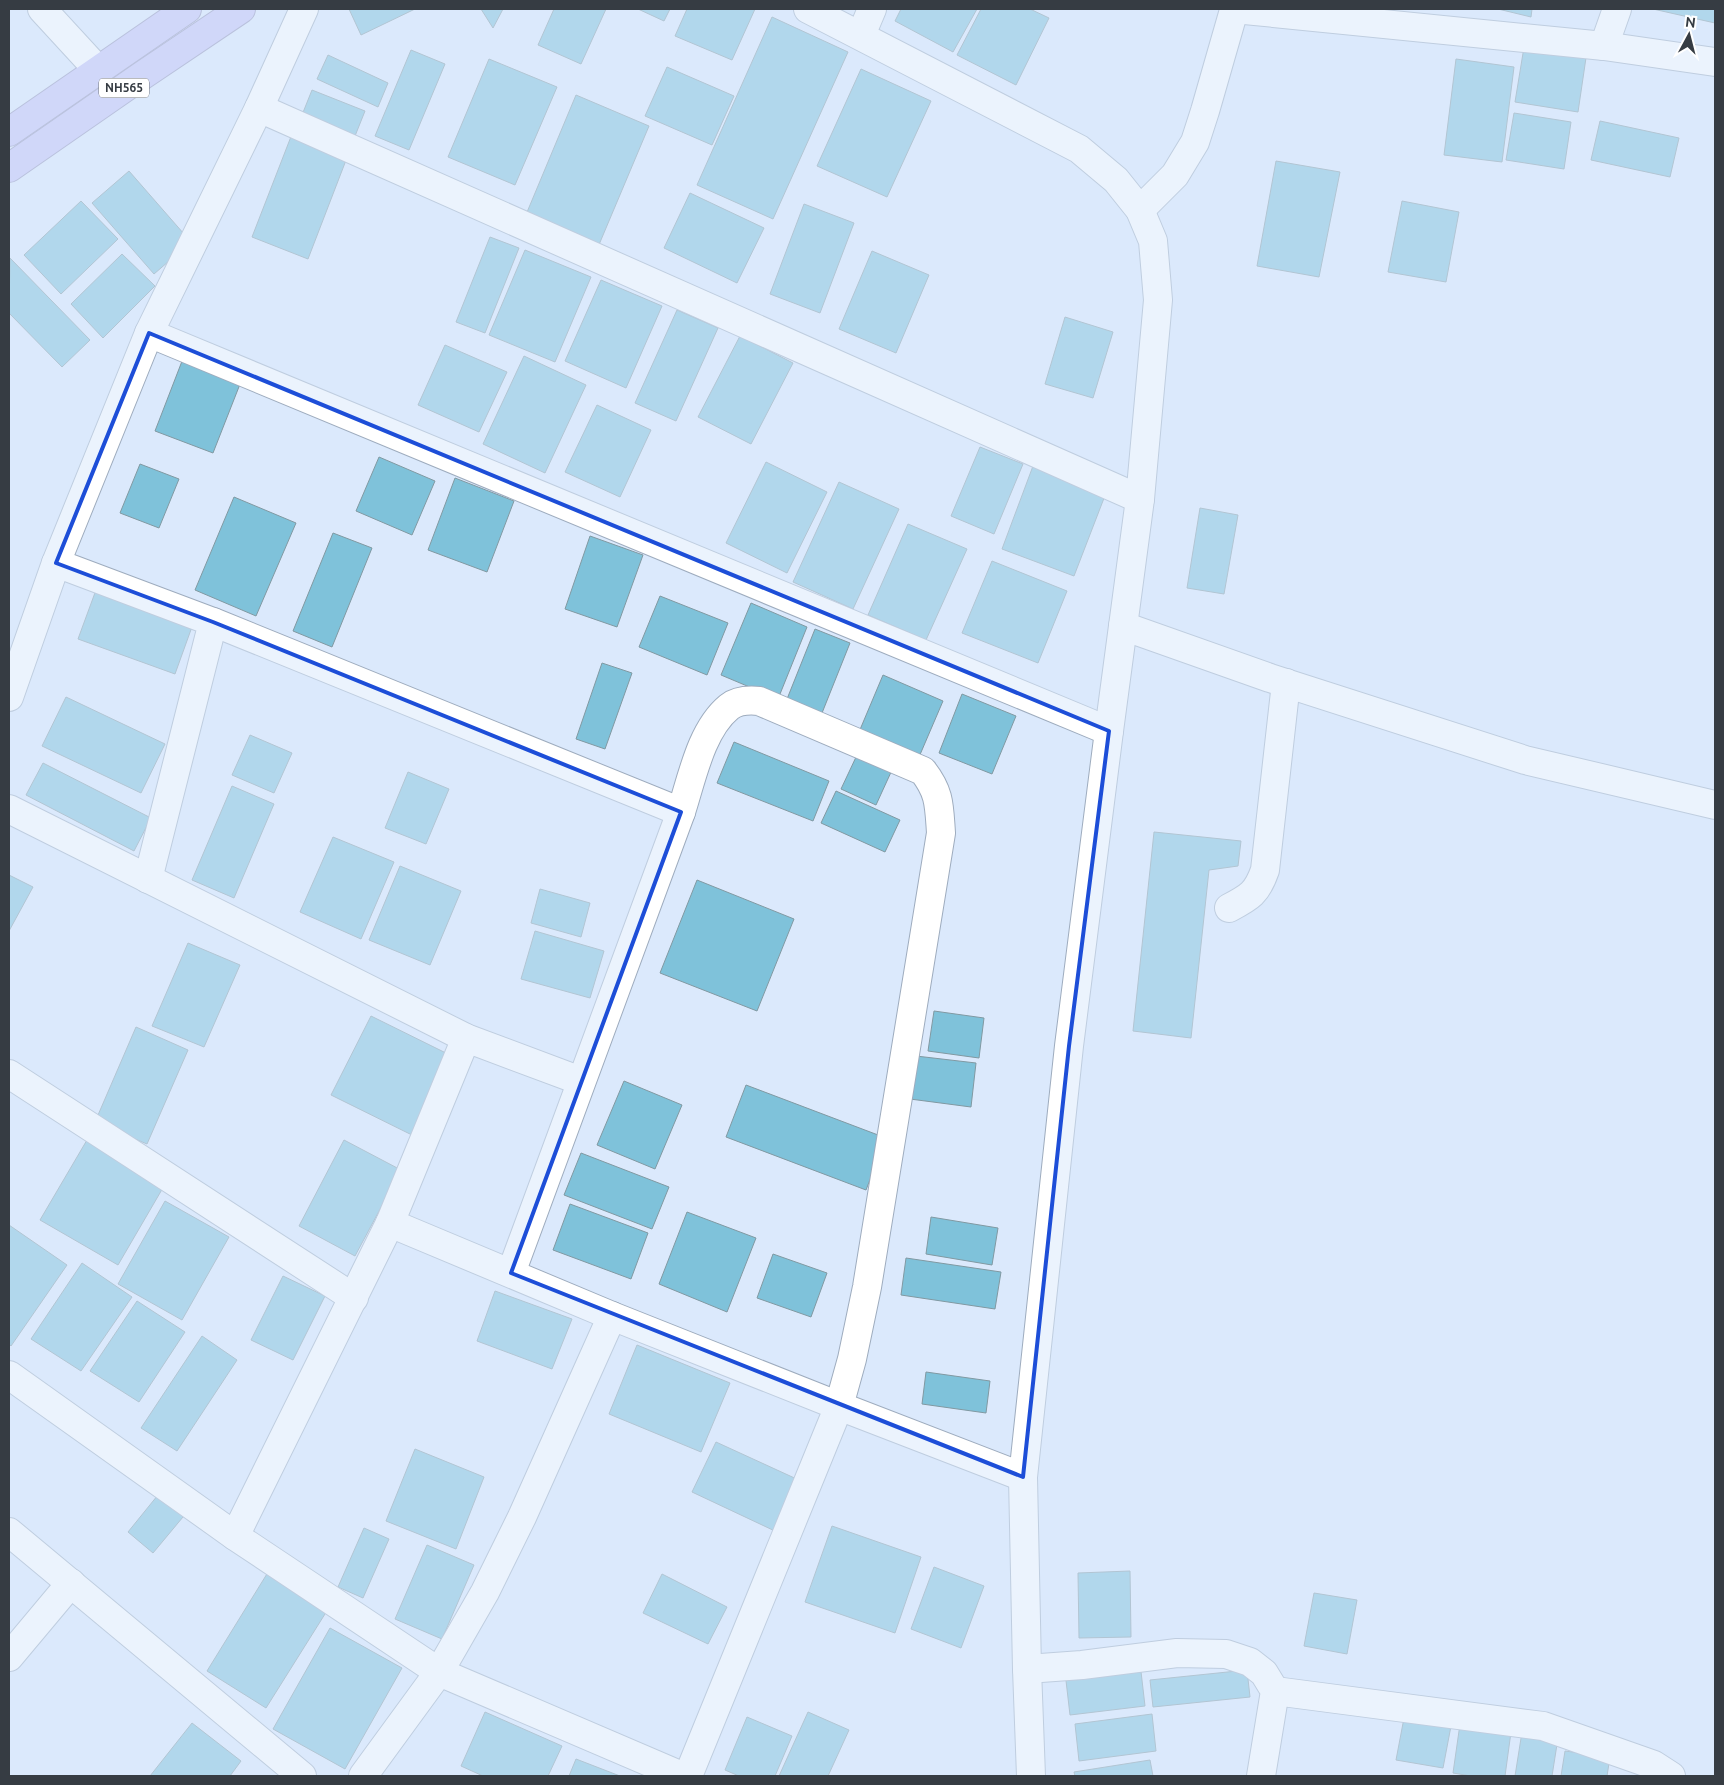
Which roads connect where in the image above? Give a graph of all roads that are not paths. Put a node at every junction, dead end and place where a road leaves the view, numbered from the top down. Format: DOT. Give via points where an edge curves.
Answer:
graph roads {
  1 [pos="42,9"];
  2 [pos="187,9"];
  3 [pos="241,9"];
  4 [pos="304,9"];
  5 [pos="808,9"];
  6 [pos="872,9"];
  7 [pos="1234,9"];
  8 [pos="1617,9"];
  9 [pos="861,35"];
  10 [pos="1604,46"];
  11 [pos="1715,62"];
  12 [pos="99,71"];
  13 [pos="259,108"];
  14 [pos="9,132"];
  15 [pos="9,168"];
  16 [pos="1140,210"];
  17 [pos="149,333"];
  18 [pos="1140,498"];
  19 [pos="56,563"];
  20 [pos="213,622"];
  21 [pos="1123,626"];
  22 [pos="1286,683"];
  23 [pos="9,696"];
  24 [pos="1109,731"];
  25 [pos="1715,805"];
  26 [pos="9,809"];
  27 [pos="681,812"];
  28 [pos="148,880"];
  29 [pos="1230,908"];
  30 [pos="466,1038"];
  31 [pos="9,1074"];
  32 [pos="581,1082"];
  33 [pos="390,1223"];
  34 [pos="511,1273"];
  35 [pos="354,1298"];
  36 [pos="612,1316"];
  37 [pos="9,1375"];
  38 [pos="839,1406"];
  39 [pos="1023,1477"];
  40 [pos="9,1532"];
  41 [pos="235,1536"];
  42 [pos="71,1583"];
  43 [pos="9,1657"];
  44 [pos="1026,1669"];
  45 [pos="439,1672"];
  46 [pos="1275,1691"];
  47 [pos="302,1776"];
  48 [pos="363,1776"];
  49 [pos="682,1776"];
  50 [pos="688,1776"];
  51 [pos="1031,1776"];
  52 [pos="1261,1776"];
  53 [pos="1671,1776"];
  1 -- 12 [label="street"];
  2 -- 12 [label="highway, NH565"];
  3 -- 15 [label="highway, NH565"];
  4 -- 13 [label="street"];
  5 -- 9 [label="street"];
  6 -- 9 [label="street"];
  7 -- 10 [label="street"];
  7 -- 16 [label="street" via="1195,142 1174,175"];
  8 -- 10 [label="street"];
  9 -- 16 [label="street" via="1079,149 1116,180"];
  10 -- 11 [label="street"];
  12 -- 14 [label="highway, NH565"];
  13 -- 17 [label="street"];
  13 -- 18 [label="street"];
  16 -- 18 [label="street" via="1153,241 1158,300"];
  17 -- 19 [label="street"];
  17 -- 24 [label="street"];
  18 -- 21 [label="street"];
  19 -- 20 [label="street"];
  19 -- 23 [label="street"];
  20 -- 27 [label="street"];
  20 -- 28 [label="street"];
  21 -- 22 [label="street"];
  21 -- 24 [label="street"];
  22 -- 25 [label="street" via="1525,760"];
  22 -- 29 [label="street" via="1265,870 1260,886"];
  24 -- 39 [label="street" via="1068,1055"];
  26 -- 28 [label="street"];
  27 -- 32 [label="street"];
  27 -- 38 [label="street" via="698,756 714,724 730,706 746,700 759,702 923,771 936,792 941,832 867,1287"];
  28 -- 30 [label="street"];
  30 -- 32 [label="street"];
  30 -- 33 [label="street"];
  31 -- 35 [label="street"];
  32 -- 34 [label="street"];
  33 -- 34 [label="street"];
  33 -- 35 [label="street"];
  34 -- 36 [label="street"];
  35 -- 41 [label="street"];
  36 -- 38 [label="street"];
  36 -- 45 [label="street" via="518,1526"];
  37 -- 41 [label="street"];
  38 -- 39 [label="street"];
  38 -- 50 [label="street"];
  39 -- 44 [label="street"];
  40 -- 42 [label="street"];
  41 -- 45 [label="street"];
  42 -- 43 [label="street"];
  42 -- 47 [label="street"];
  44 -- 46 [label="street" via="1177,1653 1226,1654 1250,1662 1264,1673"];
  44 -- 51 [label="street"];
  45 -- 48 [label="street"];
  45 -- 49 [label="street"];
  46 -- 52 [label="street"];
  46 -- 53 [label="street" via="1543,1726 1654,1765"];
}
